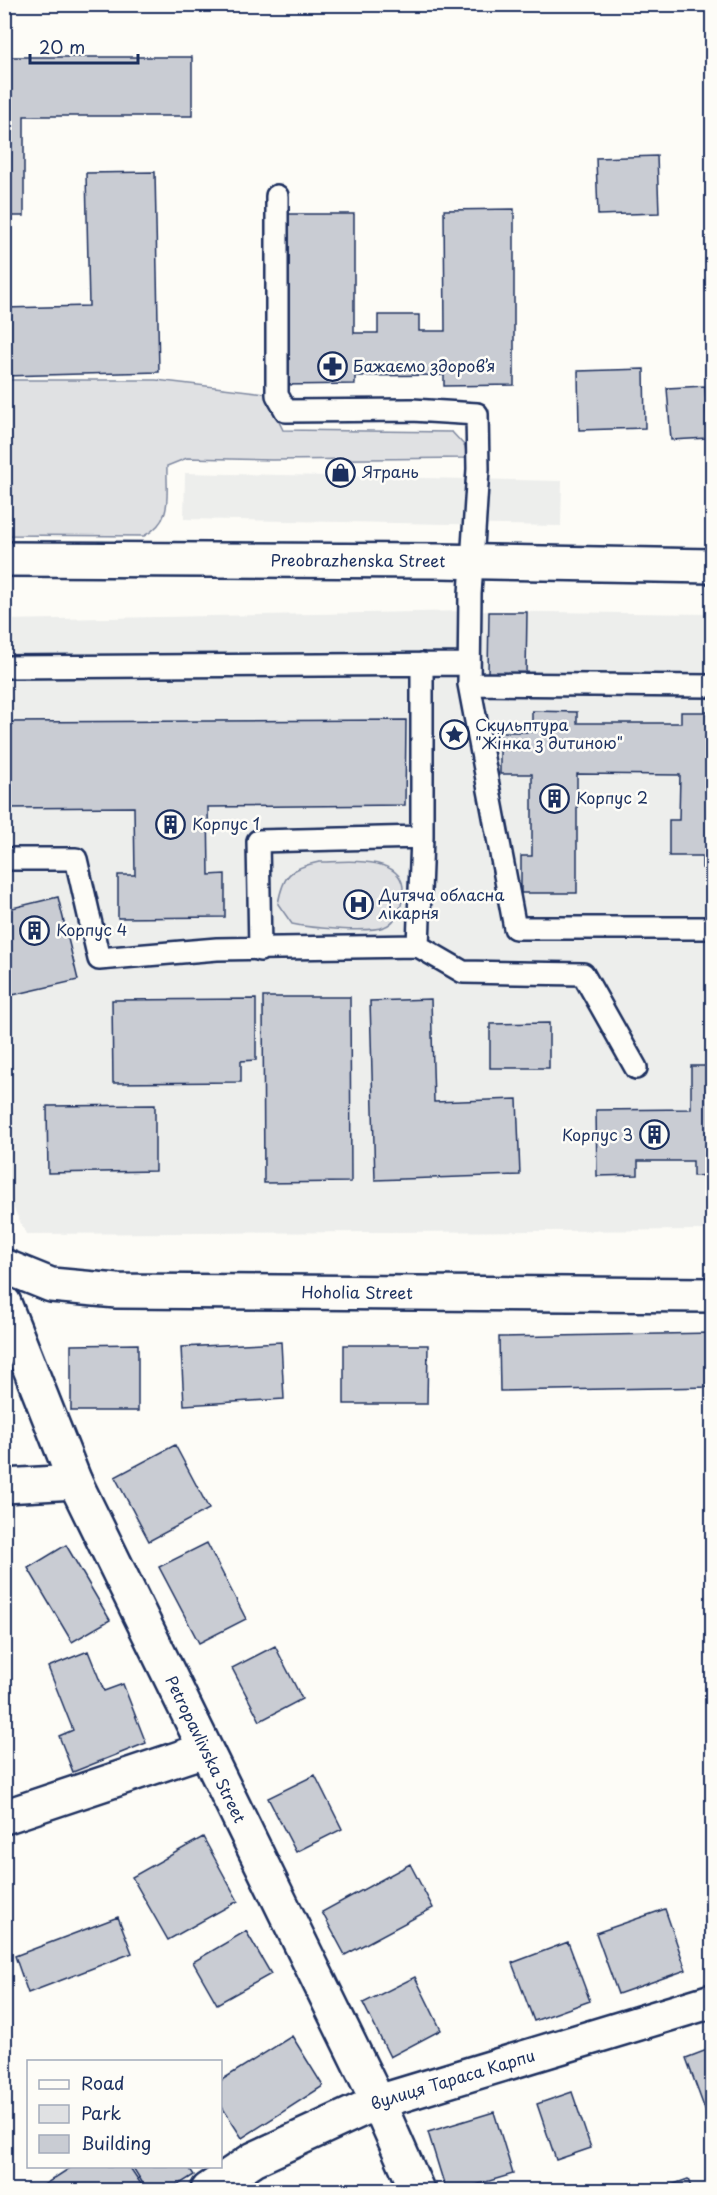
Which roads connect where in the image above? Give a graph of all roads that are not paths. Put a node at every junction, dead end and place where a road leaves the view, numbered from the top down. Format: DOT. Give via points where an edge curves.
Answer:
graph roads {
  1 [pos="277,196"];
  2 [pos="4,559"];
  3 [pos="471,561"];
  4 [pos="712,566"];
  5 [pos="422,664"];
  6 [pos="4,667"];
  7 [pos="469,674"];
  8 [pos="712,686"];
  9 [pos="422,837"];
  10 [pos="4,859"];
  11 [pos="712,928"];
  12 [pos="418,946"];
  13 [pos="260,950"];
  14 [pos="636,1068"];
  15 [pos="4,1266"];
  16 [pos="712,1295"];
  17 [pos="4,1303"];
  18 [pos="75,1482"];
  19 [pos="4,1486"];
  20 [pos="204,1750"];
  21 [pos="4,1817"];
  22 [pos="712,2001"];
  23 [pos="378,2102"];
  24 [pos="208,2190"];
  25 [pos="417,2190"];
  1 -- 3 [label="lane" via="277,395 286,411 477,414 478,469"];
  2 -- 3 [label="street, Preobrazhenska Street"];
  3 -- 4 [label="street, Preobrazhenska Street"];
  3 -- 7 [label="lane"];
  5 -- 6 [label="lane"];
  5 -- 7 [label="lane"];
  5 -- 9 [label="lane"];
  7 -- 8 [label="lane"];
  7 -- 11 [label="lane" via="515,928"];
  9 -- 12 [label="lane"];
  9 -- 13 [label="lane" via="258,841"];
  10 -- 13 [label="lane" via="76,859 99,959 217,949"];
  12 -- 13 [label="lane"];
  12 -- 14 [label="lane" via="463,972 583,974"];
  15 -- 16 [label="street, Hoholia Street" via="51,1285 117,1292"];
  17 -- 18 [label="street, Petropavlivska Street"];
  18 -- 19 [label="street"];
  18 -- 20 [label="street, Petropavlivska Street"];
  20 -- 21 [label="street"];
  20 -- 23 [label="street, Petropavlivska Street"];
  22 -- 23 [label="street, вулиця Тараса Карпи"];
  23 -- 24 [label="street, вулиця Тараса Карпи" via="254,2158"];
  23 -- 25 [label="street, Petropavlivska Street"];
}
